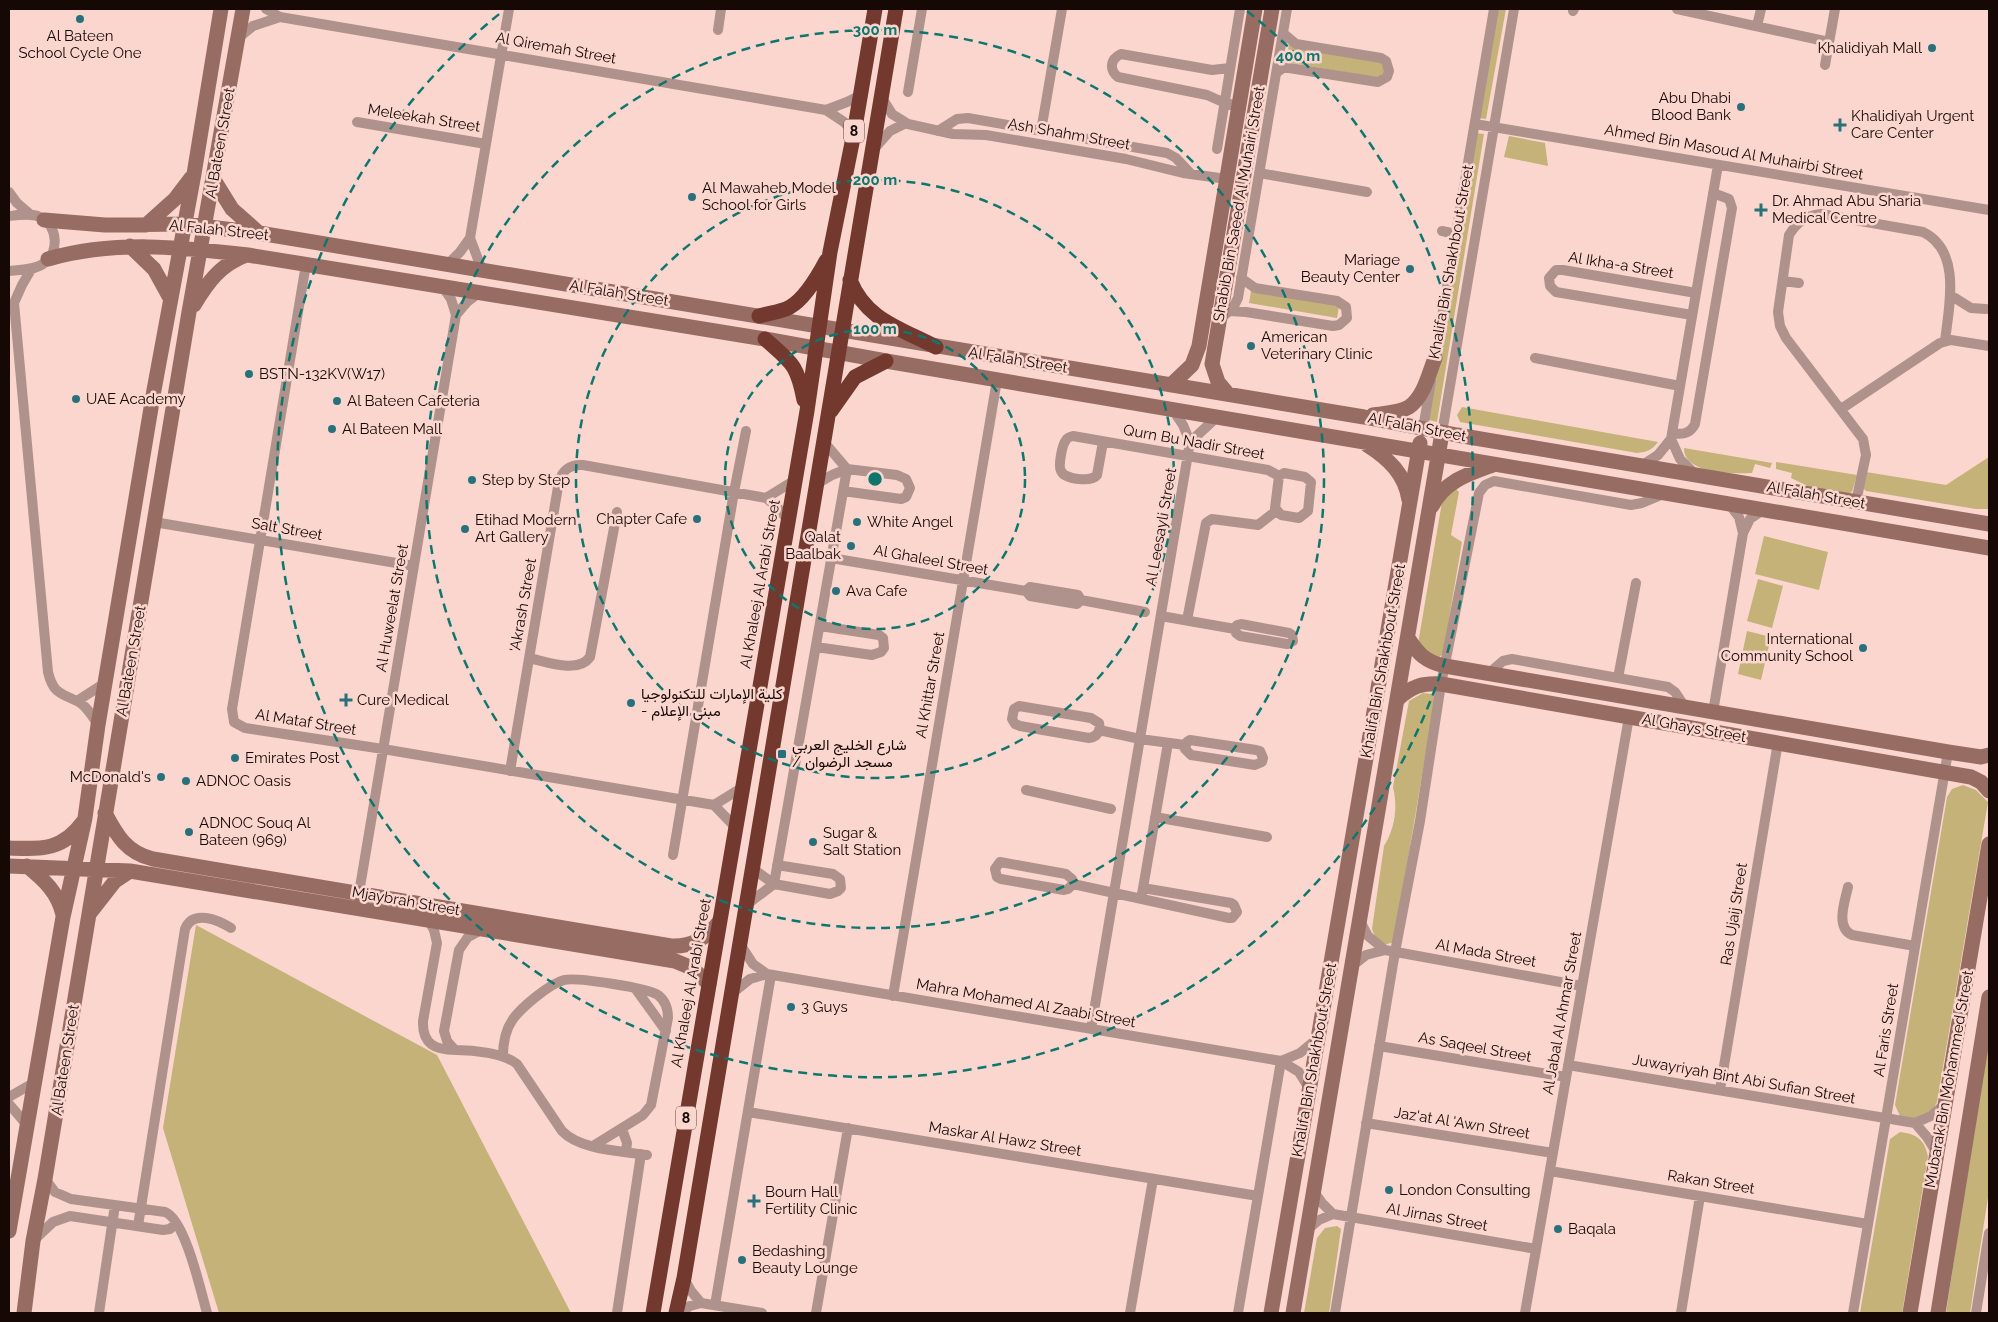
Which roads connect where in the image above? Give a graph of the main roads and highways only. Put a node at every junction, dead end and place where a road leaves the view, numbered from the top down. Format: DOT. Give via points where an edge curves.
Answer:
graph roads {
  1 [pos="221,9"];
  2 [pos="243,9"];
  3 [pos="875,9"];
  4 [pos="1255,9"];
  5 [pos="1272,9"];
  6 [pos="898,10"];
  7 [pos="1243,82"];
  8 [pos="1259,84"];
  9 [pos="194,174"];
  10 [pos="214,180"];
  11 [pos="37,217"];
  12 [pos="184,224"];
  13 [pos="146,225"];
  14 [pos="205,227"];
  15 [pos="259,233"];
  16 [pos="130,246"];
  17 [pos="179,247"];
  18 [pos="201,249"];
  19 [pos="830,252"];
  20 [pos="248,255"];
  21 [pos="48,259"];
  22 [pos="850,280"];
  23 [pos="170,298"];
  24 [pos="189,312"];
  25 [pos="759,316"];
  26 [pos="819,326"];
  27 [pos="841,330"];
  28 [pos="765,338"];
  29 [pos="936,347"];
  30 [pos="816,349"];
  31 [pos="838,353"];
  32 [pos="1435,358"];
  33 [pos="886,361"];
  34 [pos="1171,385"];
  35 [pos="1228,394"];
  36 [pos="807,411"];
  37 [pos="827,416"];
  38 [pos="1364,417"];
  39 [pos="1423,429"];
  40 [pos="1442,433"];
  41 [pos="1362,442"];
  42 [pos="1419,451"];
  43 [pos="1438,454"];
  44 [pos="1494,465"];
  45 [pos="1410,505"];
  46 [pos="1430,510"];
  47 [pos="1989,524"];
  48 [pos="1988,548"];
  49 [pos="1408,638"];
  50 [pos="1398,699"];
  51 [pos="1989,755"];
  52 [pos="1989,791"];
  53 [pos="105,813"];
  54 [pos="85,818"];
  55 [pos="1989,844"];
  56 [pos="9,848"];
  57 [pos="27,848"];
  58 [pos="9,866"];
  59 [pos="26,866"];
  60 [pos="74,868"];
  61 [pos="96,868"];
  62 [pos="130,871"];
  63 [pos="358,900"];
  64 [pos="89,914"];
  65 [pos="63,916"];
  66 [pos="720,922"];
  67 [pos="709,984"];
  68 [pos="1989,998"];
  69 [pos="9,1231"];
  70 [pos="24,1313"];
  71 [pos="653,1313"];
  72 [pos="677,1313"];
  73 [pos="1271,1313"];
  74 [pos="1293,1313"];
  75 [pos="1910,1313"];
  76 [pos="1938,1313"];
  1 -- 9 [label="main road, Al Bateen Street"];
  2 -- 10 [label="main road, Al Bateen Street"];
  3 -- 19 [label="highway, Al Khaleej Al Arabi Street / 8"];
  4 -- 7 [label="main road, Shabib Bin Saeed Al Muhairi Street"];
  5 -- 8 [label="main road, Shabib Bin Saeed Al Muhairi Street"];
  6 -- 22 [label="highway, 8"];
  7 -- 8 [label="main road"];
  7 -- 34 [label="main road, Shabib Bin Saeed Al Muhairi Street" via="1232,104 1227,178 1194,360"];
  8 -- 35 [label="main road, Shabib Bin Saeed Al Muhairi Street" via="1260,122 1225,315 1212,364 1218,382"];
  9 -- 12 [label="main road, Al Bateen Street"];
  9 -- 13 [label="main road" via="175,200"];
  10 -- 14 [label="main road, Al Bateen Street"];
  10 -- 15 [label="main road" via="232,209"];
  11 -- 13 [label="main road, Al Falah Street" via="98,225"];
  12 -- 13 [label="main road, Al Falah Street"];
  12 -- 14 [label="main road, Al Falah Street"];
  12 -- 17 [label="main road, Al Bateen Street"];
  14 -- 15 [label="main road, Al Falah Street"];
  14 -- 18 [label="main road, Al Bateen Street"];
  15 -- 25 [label="main road, Al Falah Street"];
  16 -- 17 [label="main road, Al Falah Street"];
  16 -- 21 [label="main road, Al Falah Street" via="81,251"];
  16 -- 23 [label="main road" via="154,269"];
  17 -- 18 [label="main road, Al Falah Street"];
  17 -- 23 [label="main road, Al Bateen Street"];
  18 -- 20 [label="main road, Al Falah Street"];
  18 -- 24 [label="main road, Al Bateen Street"];
  19 -- 25 [label="highway" via="816,279 794,304 785,310"];
  19 -- 26 [label="highway, Al Khaleej Al Arabi Street / 8"];
  20 -- 24 [label="main road" via="219,270 208,281"];
  20 -- 28 [label="main road, Al Falah Street"];
  22 -- 27 [label="highway, 8"];
  22 -- 29 [label="highway" via="870,311"];
  23 -- 54 [label="main road, Al Bateen Street"];
  24 -- 53 [label="main road, Al Bateen Street"];
  25 -- 26 [label="main road, Al Falah Street"];
  26 -- 27 [label="main road, Al Falah Street"];
  26 -- 30 [label="highway, Al Khaleej Al Arabi Street / 8"];
  27 -- 29 [label="main road, Al Falah Street"];
  27 -- 31 [label="highway, 8"];
  28 -- 30 [label="main road, Al Falah Street"];
  28 -- 36 [label="highway" via="797,370"];
  29 -- 34 [label="main road, Al Falah Street"];
  30 -- 31 [label="main road, Al Falah Street"];
  30 -- 36 [label="highway, Al Khaleej Al Arabi Street / 8"];
  31 -- 33 [label="main road, Al Falah Street"];
  31 -- 37 [label="highway, 8"];
  32 -- 38 [label="main road" via="1421,392 1409,407"];
  33 -- 37 [label="highway" via="850,381"];
  33 -- 41 [label="main road, Al Falah Street"];
  34 -- 35 [label="main road, Al Falah Street"];
  35 -- 38 [label="main road, Al Falah Street"];
  36 -- 66 [label="highway, Al Khaleej Al Arabi Street / 8"];
  37 -- 72 [label="highway, 8"];
  38 -- 39 [label="main road, Al Falah Street"];
  39 -- 40 [label="main road, Al Falah Street"];
  39 -- 42 [label="main road, Khalifa Bin Shakhbout Street"];
  40 -- 43 [label="main road, Khalifa Bin Shakhbout Street"];
  40 -- 47 [label="main road, Al Falah Street"];
  41 -- 42 [label="main road, Al Falah Street"];
  41 -- 45 [label="main road" via="1391,462 1400,473"];
  42 -- 43 [label="main road, Al Falah Street"];
  42 -- 45 [label="main road, Khalifa Bin Shakhbout Street"];
  43 -- 44 [label="main road, Al Falah Street"];
  43 -- 46 [label="main road, Khalifa Bin Shakhbout Street"];
  44 -- 46 [label="main road" via="1451,482"];
  44 -- 48 [label="main road, Al Falah Street"];
  45 -- 73 [label="main road, Khalifa Bin Shakhbout Street"];
  46 -- 49 [label="main road, Khalifa Bin Shakhbout Street"];
  49 -- 50 [label="main road, Khalifa Bin Shakhbout Street"];
  49 -- 51 [label="main road, Al Ghays Street" via="1422,658 1445,666 1948,752"];
  50 -- 52 [label="main road, Al Ghays Street" via="1417,685 1442,684 1976,779"];
  50 -- 74 [label="main road, Khalifa Bin Shakhbout Street"];
  53 -- 61 [label="main road, Al Bateen Street"];
  53 -- 63 [label="main road, Mjaybrah Street" via="126,847 147,857"];
  54 -- 57 [label="main road" via="77,830 61,842 48,848"];
  54 -- 60 [label="main road, Al Bateen Street"];
  55 -- 75 [label="main road, Mubarak Bin Mohammed Street"];
  56 -- 57 [label="main road"];
  57 -- 59 [label="main road"];
  58 -- 59 [label="main road, Mjaybrah Street"];
  59 -- 60 [label="main road, Mjaybrah Street"];
  59 -- 65 [label="main road" via="55,893"];
  60 -- 61 [label="main road, Mjaybrah Street"];
  60 -- 65 [label="main road, Al Bateen Street"];
  61 -- 62 [label="main road, Mjaybrah Street"];
  61 -- 64 [label="main road, Al Bateen Street"];
  62 -- 63 [label="main road, Mjaybrah Street"];
  62 -- 64 [label="main road" via="115,881"];
  63 -- 66 [label="main road, Mjaybrah Street" via="671,946 700,940"];
  63 -- 67 [label="main road, Mjaybrah Street" via="428,919 675,961 692,968"];
  64 -- 70 [label="main road, Al Bateen Street" via="33,1241"];
  65 -- 69 [label="main road, Al Bateen Street"];
  66 -- 67 [label="highway, Al Khaleej Al Arabi Street / 8"];
  67 -- 71 [label="highway, Al Khaleej Al Arabi Street / 8"];
  68 -- 76 [label="main road, Mubarak Bin Mohammed Street"];
}
